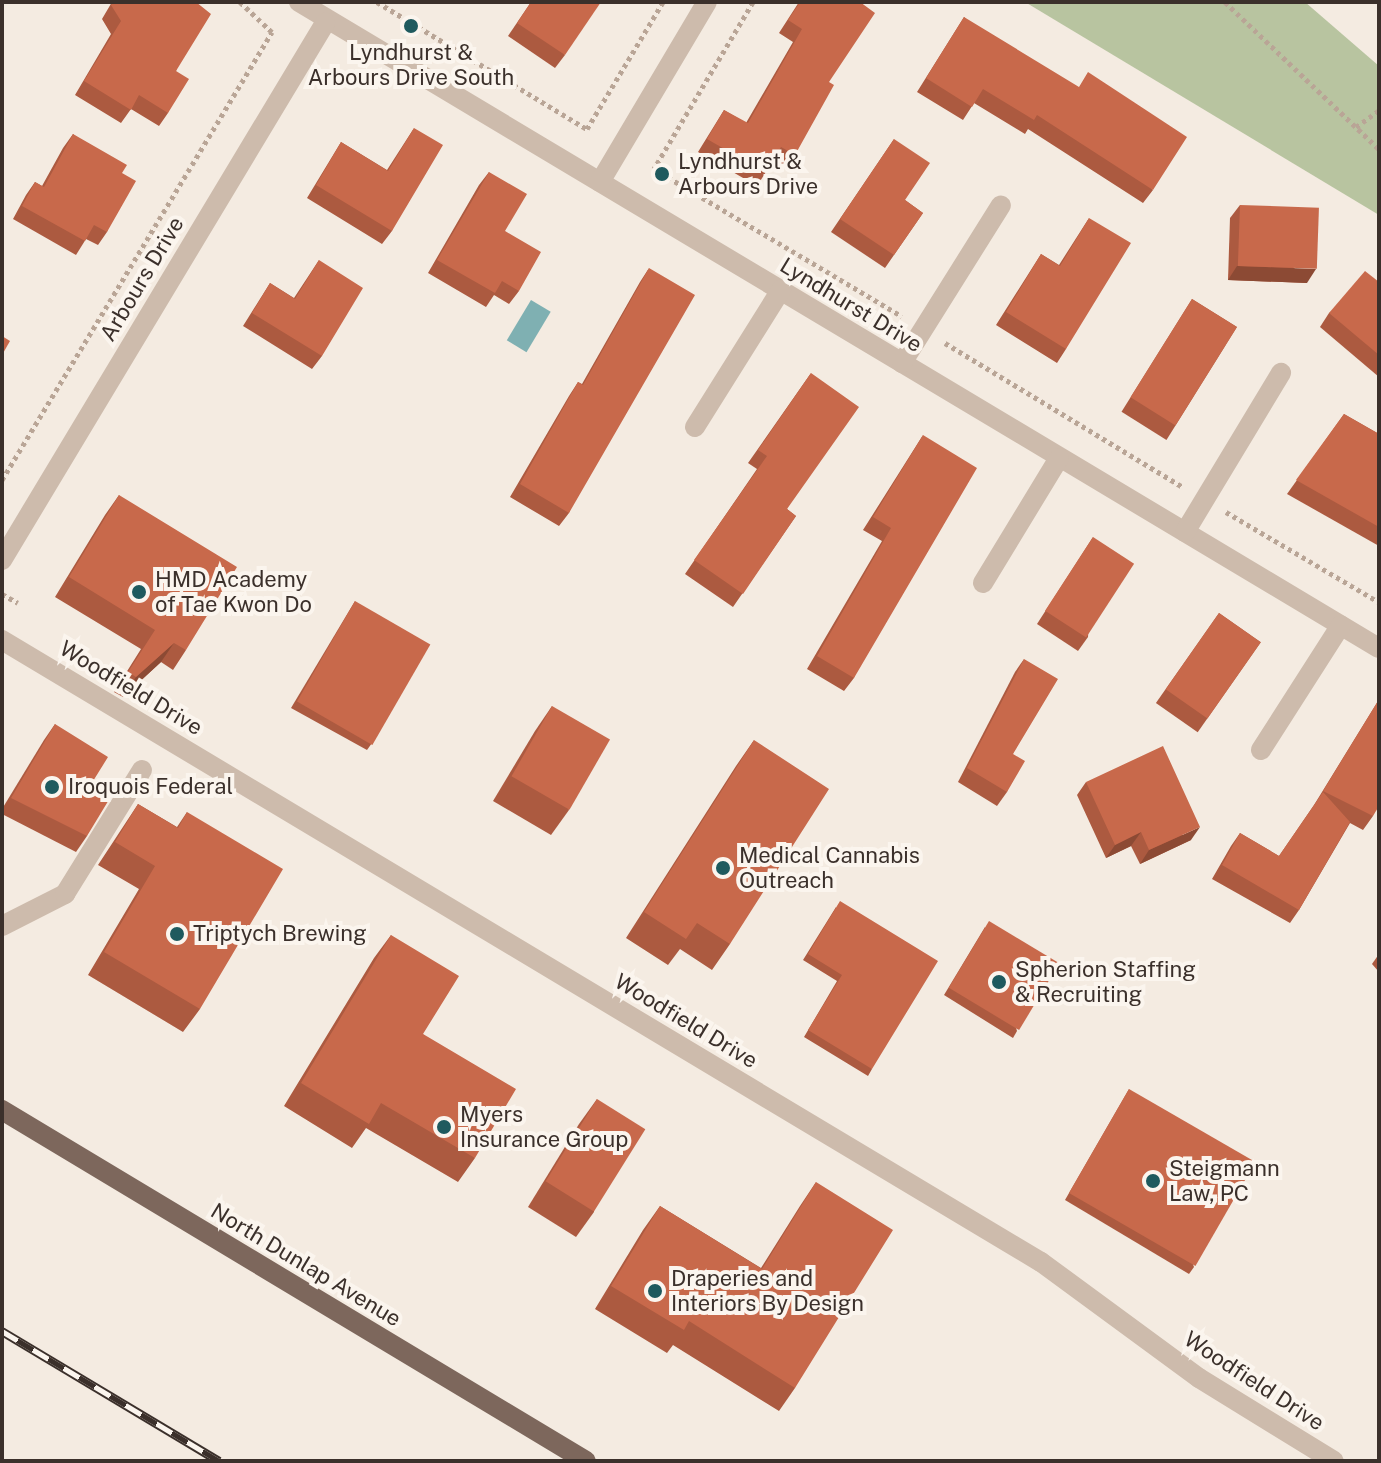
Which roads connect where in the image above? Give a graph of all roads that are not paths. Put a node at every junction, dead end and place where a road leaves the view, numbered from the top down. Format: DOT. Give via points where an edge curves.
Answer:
graph roads {
  1 [pos="299,2"];
  2 [pos="707,2"];
  3 [pos="325,23"];
  4 [pos="600,182"];
  5 [pos="1001,205"];
  6 [pos="781,290"];
  7 [pos="902,363"];
  8 [pos="1281,373"];
  9 [pos="695,427"];
  10 [pos="1059,458"];
  11 [pos="1185,532"];
  12 [pos="2,560"];
  13 [pos="983,583"];
  14 [pos="1341,625"];
  15 [pos="2,640"];
  16 [pos="1379,648"];
  17 [pos="1261,750"];
  18 [pos="142,770"];
  19 [pos="2,926"];
  20 [pos="2,1110"];
  21 [pos="586,1461"];
  22 [pos="1334,1461"];
  1 -- 3 [label="street, Lyndhurst Drive"];
  2 -- 4 [label="street"];
  3 -- 4 [label="street, Lyndhurst Drive"];
  3 -- 12 [label="street, Arbours Drive"];
  4 -- 6 [label="street, Lyndhurst Drive"];
  5 -- 7 [label="street"];
  6 -- 7 [label="street, Lyndhurst Drive"];
  6 -- 9 [label="street"];
  7 -- 10 [label="street, Lyndhurst Drive"];
  8 -- 11 [label="street"];
  10 -- 11 [label="street, Lyndhurst Drive"];
  10 -- 13 [label="street"];
  11 -- 14 [label="street, Lyndhurst Drive"];
  14 -- 16 [label="street, Lyndhurst Drive"];
  14 -- 17 [label="street"];
  15 -- 22 [label="street, Woodfield Drive" via="1041,1262 1199,1378"];
  18 -- 19 [label="street" via="65,894"];
  20 -- 21 [label="main road, North Dunlap Avenue"];
}
